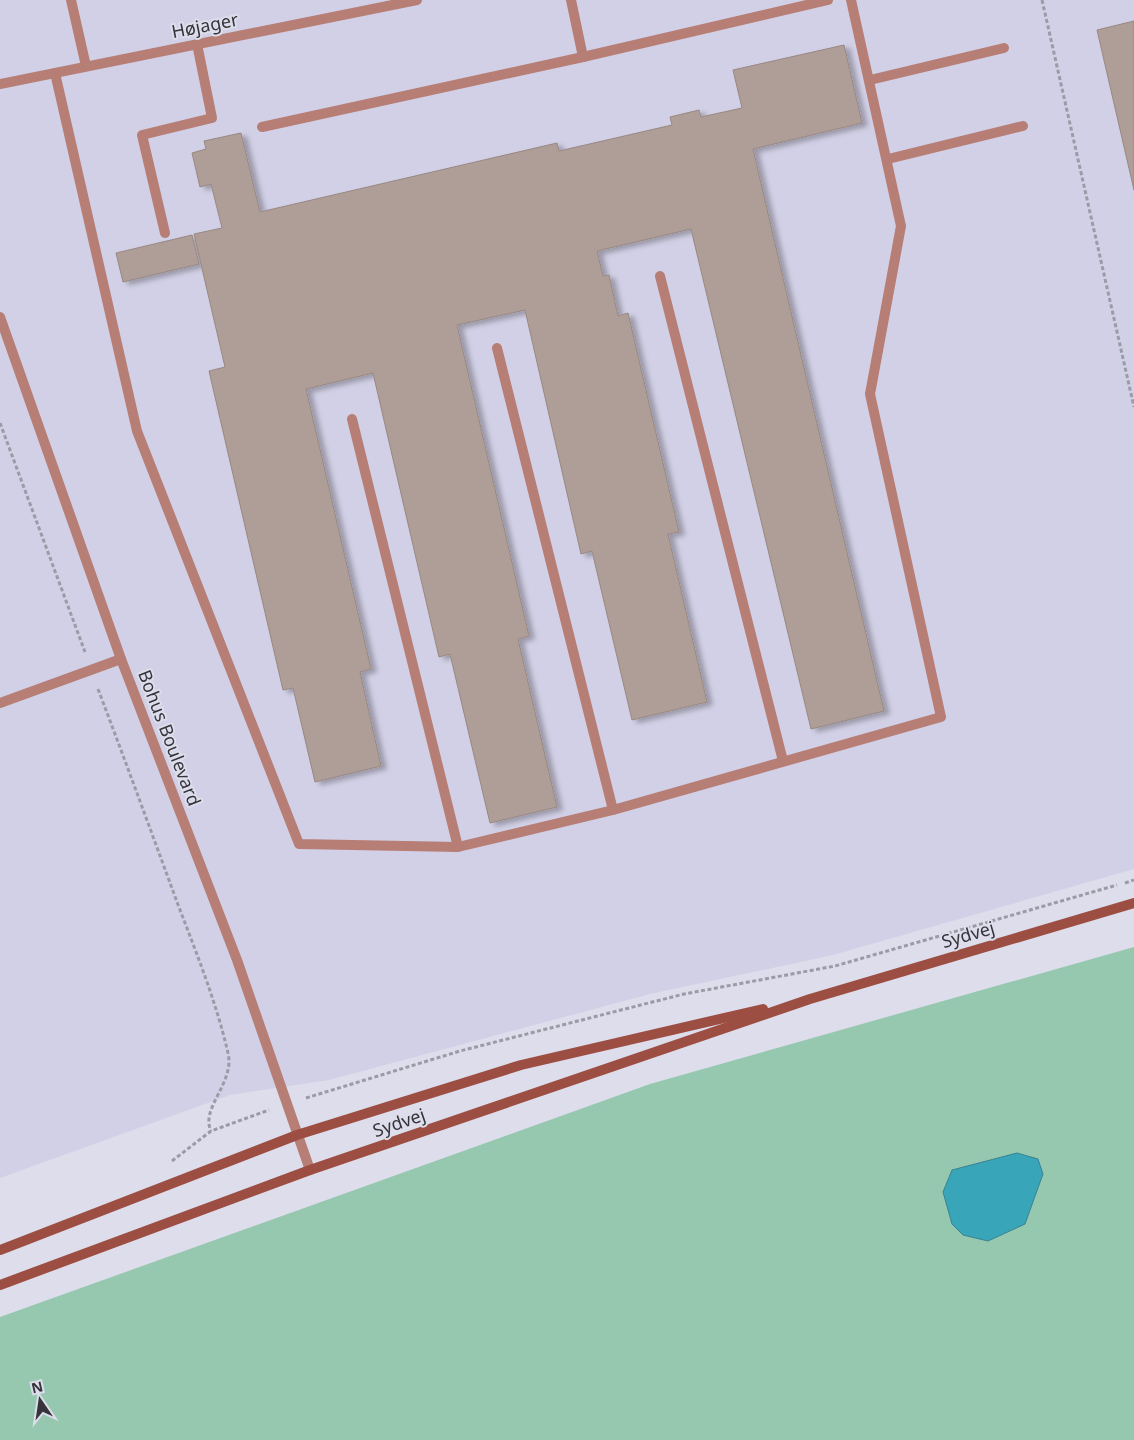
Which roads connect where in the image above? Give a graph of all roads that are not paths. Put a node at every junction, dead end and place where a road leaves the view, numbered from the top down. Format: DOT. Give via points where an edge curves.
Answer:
graph roads {
  1 [pos="71,0"];
  2 [pos="417,0"];
  3 [pos="571,0"];
  4 [pos="828,0"];
  5 [pos="851,0"];
  6 [pos="196,44"];
  7 [pos="1004,48"];
  8 [pos="583,57"];
  9 [pos="86,66"];
  10 [pos="55,73"];
  11 [pos="870,80"];
  12 [pos="0,84"];
  13 [pos="1023,126"];
  14 [pos="262,127"];
  15 [pos="888,159"];
  16 [pos="165,233"];
  17 [pos="660,276"];
  18 [pos="0,317"];
  19 [pos="497,348"];
  20 [pos="352,419"];
  21 [pos="121,659"];
  22 [pos="0,703"];
  23 [pos="783,762"];
  24 [pos="613,810"];
  25 [pos="458,847"];
  26 [pos="1134,903"];
  27 [pos="810,999"];
  28 [pos="297,1135"];
  29 [pos="310,1170"];
  30 [pos="0,1250"];
  31 [pos="0,1286"];
  1 -- 9 [label="street"];
  2 -- 6 [label="street, Højager"];
  3 -- 8 [label="street"];
  4 -- 8 [label="street"];
  5 -- 11 [label="street"];
  6 -- 9 [label="street, Højager"];
  6 -- 16 [label="street" via="212,118 142,135"];
  7 -- 11 [label="street"];
  8 -- 14 [label="street"];
  9 -- 10 [label="street, Højager"];
  10 -- 12 [label="street, Højager"];
  10 -- 25 [label="street" via="137,431 300,844"];
  11 -- 15 [label="street"];
  13 -- 15 [label="street"];
  15 -- 23 [label="street" via="901,226 870,394 941,717"];
  17 -- 23 [label="street"];
  18 -- 21 [label="street, Bohus Boulevard"];
  19 -- 24 [label="street"];
  20 -- 25 [label="street"];
  21 -- 22 [label="street"];
  21 -- 28 [label="street, Bohus Boulevard" via="237,960"];
  23 -- 24 [label="street"];
  24 -- 25 [label="street"];
  26 -- 27 [label="main road, Sydvej"];
  27 -- 28 [label="main road, Sydvej" via="521,1065"];
  27 -- 29 [label="main road, Sydvej"];
  28 -- 29 [label="street, Bohus Boulevard"];
  28 -- 30 [label="main road, Sydvej"];
  29 -- 31 [label="main road, Sydvej"];
}
